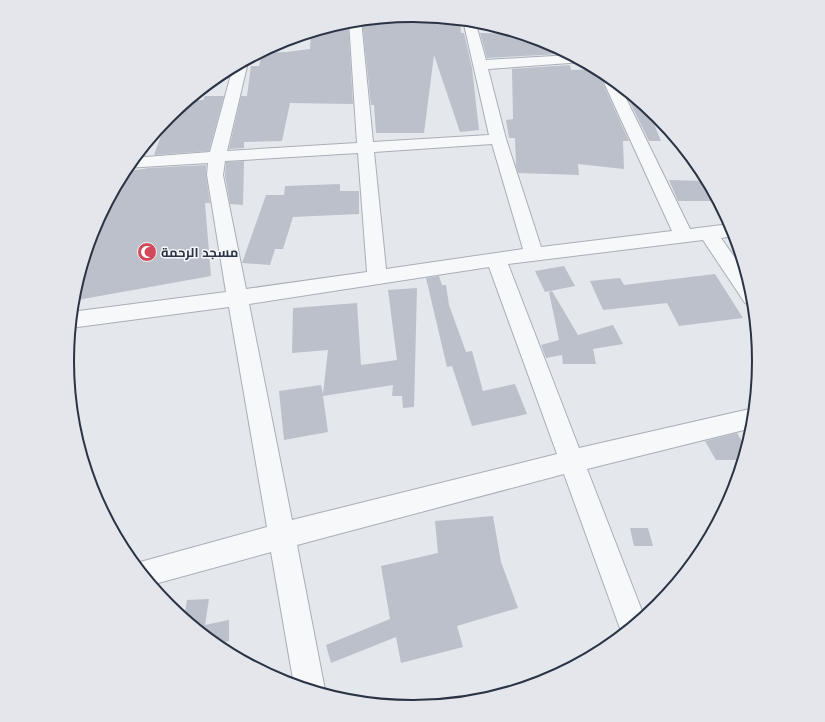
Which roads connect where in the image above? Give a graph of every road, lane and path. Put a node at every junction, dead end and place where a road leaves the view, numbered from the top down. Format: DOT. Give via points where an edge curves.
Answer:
graph roads {
  1 [pos="355,27"];
  2 [pos="471,27"];
  3 [pos="567,60"];
  4 [pos="480,65"];
  5 [pos="239,69"];
  6 [pos="614,88"];
  7 [pos="498,139"];
  8 [pos="365,147"];
  9 [pos="216,157"];
  10 [pos="141,160"];
  11 [pos="726,231"];
  12 [pos="708,233"];
  13 [pos="684,236"];
  14 [pos="534,254"];
  15 [pos="496,259"];
  16 [pos="377,277"];
  17 [pos="742,284"];
  18 [pos="238,298"];
  19 [pos="76,319"];
  20 [pos="746,420"];
  21 [pos="571,462"];
  22 [pos="282,536"];
  23 [pos="148,572"];
  24 [pos="631,620"];
  25 [pos="309,683"];
  1 -- 8 [label="street"];
  2 -- 4 [label="street"];
  3 -- 4 [label="street"];
  4 -- 7 [label="street"];
  5 -- 9 [label="street"];
  6 -- 13 [label="street"];
  7 -- 8 [label="street"];
  7 -- 14 [label="street"];
  8 -- 9 [label="street"];
  8 -- 16 [label="street"];
  9 -- 10 [label="street"];
  9 -- 18 [label="street" via="216,182"];
  11 -- 12 [label="street"];
  12 -- 13 [label="street"];
  12 -- 17 [label="street"];
  13 -- 14 [label="street"];
  14 -- 15 [label="street"];
  15 -- 16 [label="street"];
  15 -- 21 [label="street"];
  16 -- 18 [label="street"];
  18 -- 19 [label="street"];
  18 -- 22 [label="street"];
  20 -- 21 [label="street"];
  21 -- 22 [label="street"];
  21 -- 24 [label="street"];
  22 -- 23 [label="street"];
  22 -- 25 [label="street"];
}
